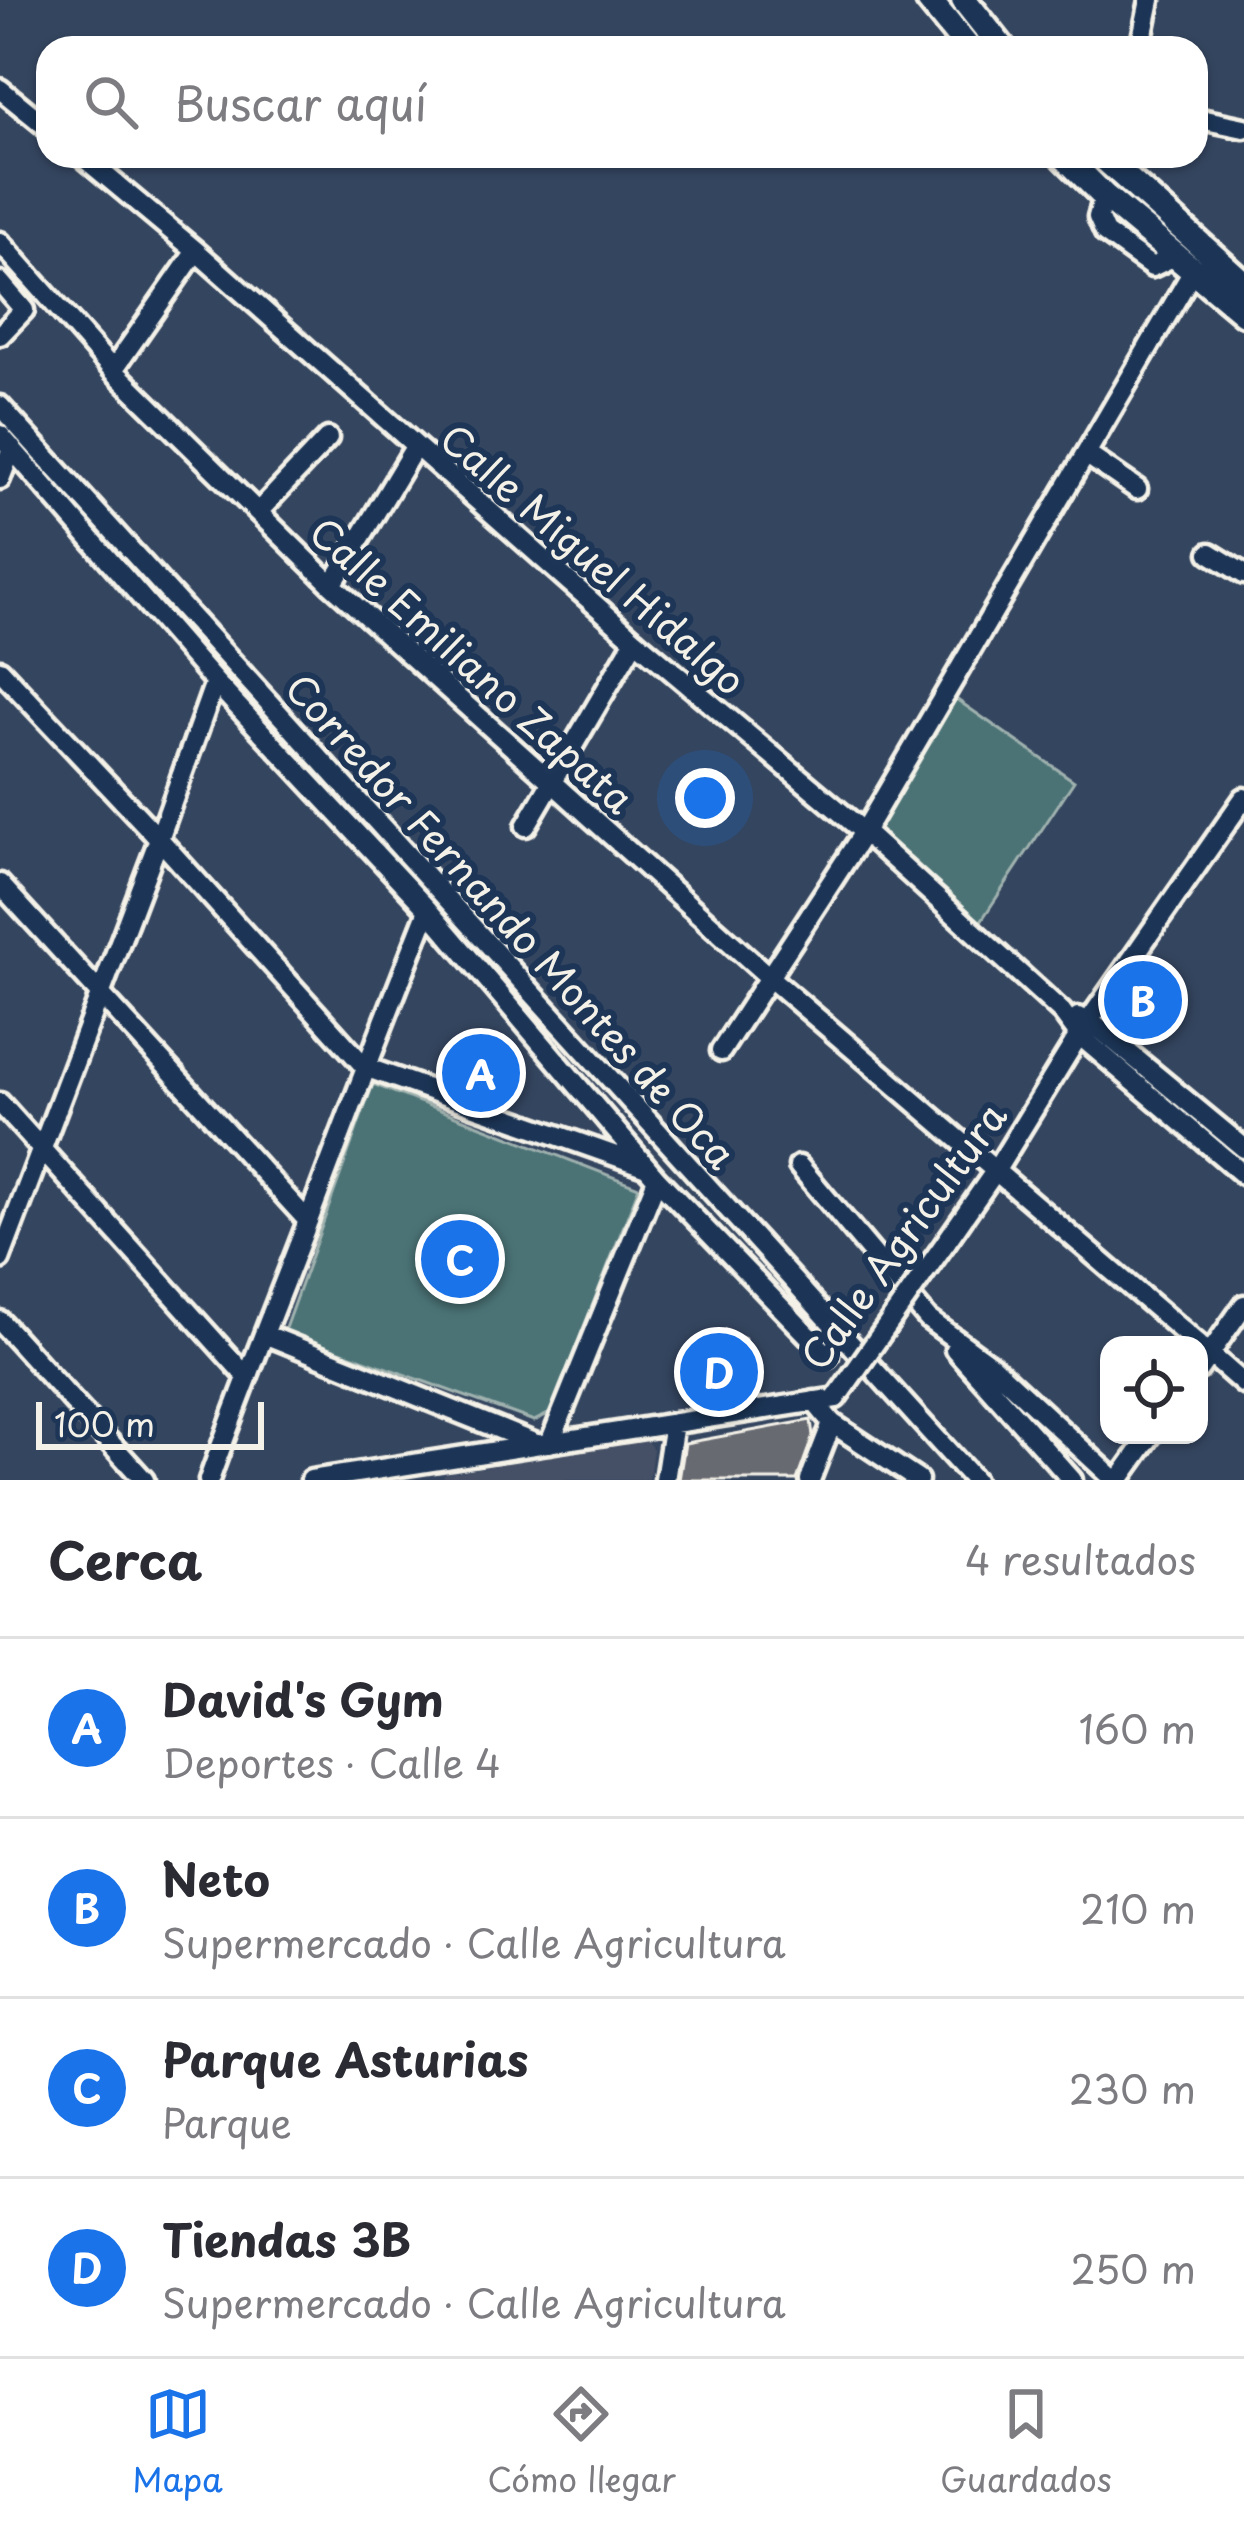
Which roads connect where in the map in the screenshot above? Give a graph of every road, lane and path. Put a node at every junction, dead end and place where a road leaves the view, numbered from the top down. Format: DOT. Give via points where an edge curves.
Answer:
graph roads {
  1 [pos="929,0"];
  2 [pos="964,0"];
  3 [pos="1150,0"];
  4 [pos="982,22"];
  5 [pos="958,36"];
  6 [pos="971,36"];
  7 [pos="993,36"];
  8 [pos="1142,36"];
  9 [pos="0,89"];
  10 [pos="36,118"];
  11 [pos="1208,120"];
  12 [pos="1244,128"];
  13 [pos="97,168"];
  14 [pos="1076,168"];
  15 [pos="1115,168"];
  16 [pos="0,242"];
  17 [pos="196,250"];
  18 [pos="1184,263"];
  19 [pos="0,282"];
  20 [pos="1244,284"];
  21 [pos="1244,313"];
  22 [pos="13,322"];
  23 [pos="113,370"];
  24 [pos="0,406"];
  25 [pos="328,438"];
  26 [pos="6,441"];
  27 [pos="415,446"];
  28 [pos="1086,454"];
  29 [pos="0,479"];
  30 [pos="1138,489"];
  31 [pos="258,512"];
  32 [pos="1210,553"];
  33 [pos="1244,574"];
  34 [pos="332,585"];
  35 [pos="635,640"];
  36 [pos="0,670"];
  37 [pos="215,682"];
  38 [pos="554,782"];
  39 [pos="1244,798"];
  40 [pos="526,826"];
  41 [pos="864,832"];
  42 [pos="159,839"];
  43 [pos="0,884"];
  44 [pos="428,910"];
  45 [pos="769,977"];
  46 [pos="100,994"];
  47 [pos="1084,1028"];
  48 [pos="721,1051"];
  49 [pos="365,1067"];
  50 [pos="0,1103"];
  51 [pos="1244,1148"];
  52 [pos="41,1149"];
  53 [pos="799,1166"];
  54 [pos="995,1170"];
  55 [pos="651,1173"];
  56 [pos="1244,1174"];
  57 [pos="308,1221"];
  58 [pos="0,1258"];
  59 [pos="1244,1305"];
  60 [pos="928,1318"];
  61 [pos="0,1322"];
  62 [pos="264,1334"];
  63 [pos="1183,1336"];
  64 [pos="1208,1346"];
  65 [pos="828,1356"];
  66 [pos="1208,1357"];
  67 [pos="246,1376"];
  68 [pos="1244,1384"];
  69 [pos="814,1401"];
  70 [pos="674,1423"];
  71 [pos="832,1423"];
  72 [pos="544,1444"];
  73 [pos="1144,1444"];
  74 [pos="437,1470"];
  75 [pos="144,1480"];
  76 [pos="209,1480"];
  77 [pos="311,1480"];
  78 [pos="664,1480"];
  79 [pos="811,1480"];
  80 [pos="918,1480"];
  81 [pos="974,1480"];
  82 [pos="1072,1480"];
  83 [pos="1117,1480"];
  1 -- 5 [label="main road"];
  2 -- 4 [label="main road"];
  3 -- 8 [label="street"];
  4 -- 6 [label="main road"];
  4 -- 7 [label="main road"];
  9 -- 10 [label="street"];
  11 -- 12 [label="street"];
  13 -- 17 [label="street, Calle Miguel Hidalgo"];
  14 -- 18 [label="main road"];
  15 -- 20 [label="main road"];
  16 -- 23 [label="street, Calle Emiliano Zapata"];
  17 -- 23 [label="street"];
  17 -- 27 [label="street, Calle Miguel Hidalgo"];
  18 -- 21 [label="main road"];
  18 -- 28 [label="street"];
  19 -- 22 [label="street"];
  23 -- 31 [label="street, Calle Emiliano Zapata"];
  24 -- 81 [label="street, Corredor Fernando Montes de Oca"];
  25 -- 31 [label="street"];
  26 -- 29 [label="street"];
  26 -- 37 [label="street"];
  27 -- 34 [label="street"];
  27 -- 35 [label="street, Calle Miguel Hidalgo"];
  28 -- 30 [label="street"];
  28 -- 41 [label="street"];
  31 -- 34 [label="street, Calle Emiliano Zapata"];
  32 -- 33 [label="street"];
  34 -- 38 [label="street, Calle Emiliano Zapata"];
  35 -- 38 [label="street"];
  35 -- 41 [label="street, Calle Miguel Hidalgo"];
  36 -- 42 [label="street"];
  37 -- 42 [label="street"];
  37 -- 44 [label="street"];
  38 -- 40 [label="street"];
  38 -- 45 [label="street, Calle Emiliano Zapata"];
  39 -- 47 [label="street, Calle Agricultura"];
  41 -- 45 [label="street"];
  41 -- 47 [label="street, Calle Miguel Hidalgo"];
  42 -- 46 [label="street"];
  42 -- 49 [label="street"];
  43 -- 46 [label="street"];
  44 -- 49 [label="street"];
  44 -- 55 [label="street"];
  45 -- 48 [label="street"];
  45 -- 54 [label="street, Calle Emiliano Zapata"];
  46 -- 52 [label="street"];
  46 -- 57 [label="street"];
  47 -- 51 [label="street, Calle Miguel Hidalgo"];
  47 -- 54 [label="street, Calle Agricultura"];
  47 -- 56 [label="street, Calle Miguel Hidalgo"];
  49 -- 55 [label="street"];
  49 -- 57 [label="street"];
  50 -- 52 [label="street"];
  52 -- 58 [label="street"];
  52 -- 67 [label="street"];
  53 -- 60 [label="street"];
  54 -- 63 [label="street, Calle Emiliano Zapata"];
  54 -- 69 [label="street, Calle Agricultura, bridge" via="836,1397"];
  55 -- 65 [label="street"];
  55 -- 72 [label="street"];
  57 -- 62 [label="street"];
  59 -- 64 [label="street"];
  60 -- 82 [label="street"];
  60 -- 83 [label="street"];
  61 -- 75 [label="street"];
  62 -- 67 [label="street"];
  62 -- 72 [label="street"];
  66 -- 68 [label="street, Calle Emiliano Zapata"];
  67 -- 76 [label="street"];
  69 -- 70 [label="street, Calle Agricultura"];
  69 -- 71 [label="street"];
  70 -- 72 [label="street, Calle Agricultura"];
  70 -- 78 [label="street"];
  71 -- 79 [label="street"];
  71 -- 80 [label="street"];
  72 -- 74 [label="street, Calle Agricultura"];
  73 -- 83 [label="street"];
  74 -- 77 [label="street, Calle Agricultura"];
}
